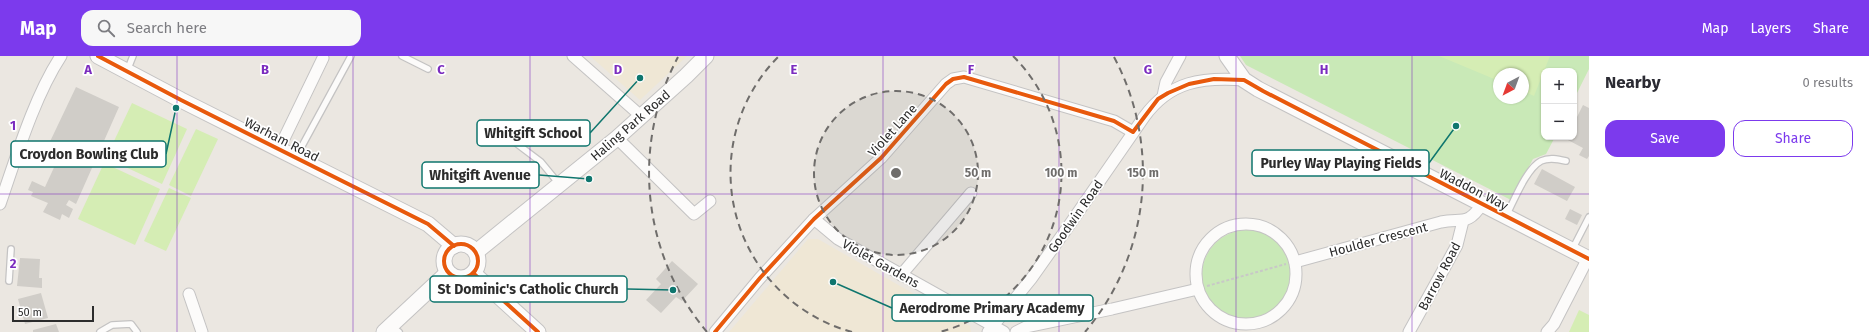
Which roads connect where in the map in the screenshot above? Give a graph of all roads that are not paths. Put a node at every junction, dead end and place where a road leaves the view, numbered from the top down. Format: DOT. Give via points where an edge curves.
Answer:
graph roads {
  1 [pos="61,56"];
  2 [pos="98,56"];
  3 [pos="134,56"];
  4 [pos="351,56"];
  5 [pos="402,56"];
  6 [pos="573,56"];
  7 [pos="706,56"];
  8 [pos="1180,56"];
  9 [pos="1227,56"];
  10 [pos="323,58"];
  11 [pos="428,69"];
  12 [pos="127,71"];
  13 [pos="1244,80"];
  14 [pos="1163,96"];
  15 [pos="641,116"];
  16 [pos="492,125"];
  17 [pos="1133,132"];
  18 [pos="617,138"];
  19 [pos="279,148"];
  20 [pos="296,158"];
  21 [pos="1566,161"];
  22 [pos="560,185"];
  23 [pos="971,193"];
  24 [pos="710,201"];
  25 [pos="0,204"];
  26 [pos="1482,204"];
  27 [pos="1506,216"];
  28 [pos="1589,216"];
  29 [pos="814,219"];
  30 [pos="1462,221"];
  31 [pos="454,246"];
  32 [pos="12,249"];
  33 [pos="1572,250"];
  34 [pos="476,252"];
  35 [pos="1588,259"];
  36 [pos="1295,262"];
  37 [pos="473,273"];
  38 [pos="450,274"];
  39 [pos="901,275"];
  40 [pos="9,281"];
  41 [pos="1198,289"];
  42 [pos="189,294"];
  43 [pos="990,329"];
  44 [pos="391,330"];
  45 [pos="100,332"];
  46 [pos="137,332"];
  47 [pos="202,332"];
  48 [pos="538,332"];
  49 [pos="715,332"];
  50 [pos="1004,332"];
  51 [pos="1016,332"];
  52 [pos="1409,332"];
  53 [pos="1547,332"];
  1 -- 25 [label="street" via="43,91"];
  2 -- 12 [label="street, Warham Road"];
  3 -- 12 [label="lane"];
  4 -- 20 [label="lane"];
  5 -- 11 [label="lane"];
  6 -- 15 [label="street"];
  7 -- 15 [label="street, Haling Park Road"];
  8 -- 14 [label="street, Goodwin Road" via="1166,82"];
  9 -- 13 [label="street, Waddon Way"];
  10 -- 19 [label="street"];
  12 -- 19 [label="street, Warham Road"];
  13 -- 14 [label="street" via="1214,79 1198,82"];
  13 -- 26 [label="street, Waddon Way"];
  14 -- 17 [label="street, Goodwin Road"];
  15 -- 18 [label="street, Haling Park Road"];
  16 -- 22 [label="lane" via="541,162"];
  17 -- 29 [label="street, Violet Lane" via="1114,121 964,77 953,79 939,91 881,158"];
  17 -- 43 [label="street, Goodwin Road" via="1031,278"];
  18 -- 22 [label="street, Haling Park Road"];
  18 -- 24 [label="street" via="694,214"];
  19 -- 20 [label="street, Warham Road"];
  20 -- 31 [label="street, Warham Road" via="428,224"];
  21 -- 27 [label="lane" via="1546,160 1537,164 1527,176"];
  22 -- 34 [label="street, Haling Park Road"];
  23 -- 39 [label="street"];
  26 -- 27 [label="street, Waddon Way"];
  26 -- 30 [label="street" via="1474,214"];
  27 -- 33 [label="street, Waddon Way"];
  28 -- 33 [label="lane"];
  29 -- 39 [label="street, Violet Gardens" via="838,239"];
  29 -- 49 [label="street, Violet Lane"];
  30 -- 36 [label="street, Houlder Crescent" via="1441,222"];
  30 -- 52 [label="street, Barrow Road" via="1457,245"];
  31 -- 34 [label="street" via="470,246"];
  31 -- 38 [label="street" via="446,254 444,261"];
  32 -- 40 [label="lane"];
  33 -- 35 [label="street, Waddon Way"];
  34 -- 37 [label="street" via="477,267"];
  35 -- 53 [label="street" via="1554,324"];
  36 -- 41 [label="street" via="1296,279 1291,295 1282,310 1267,320 1251,324 1234,323 1218,316 1205,304"];
  36 -- 41 [label="street" via="1288,247 1278,235 1264,227 1232,225 1218,232 1198,257 1195,273"];
  37 -- 38 [label="street" via="459,278"];
  37 -- 48 [label="street"];
  38 -- 44 [label="street" via="444,276"];
  39 -- 43 [label="street, Violet Gardens"];
  41 -- 51 [label="street" via="1026,327"];
  42 -- 47 [label="street"];
  43 -- 50 [label="street, Violet Gardens"];
  45 -- 46 [label="lane" via="112,325 131,324"];
}
